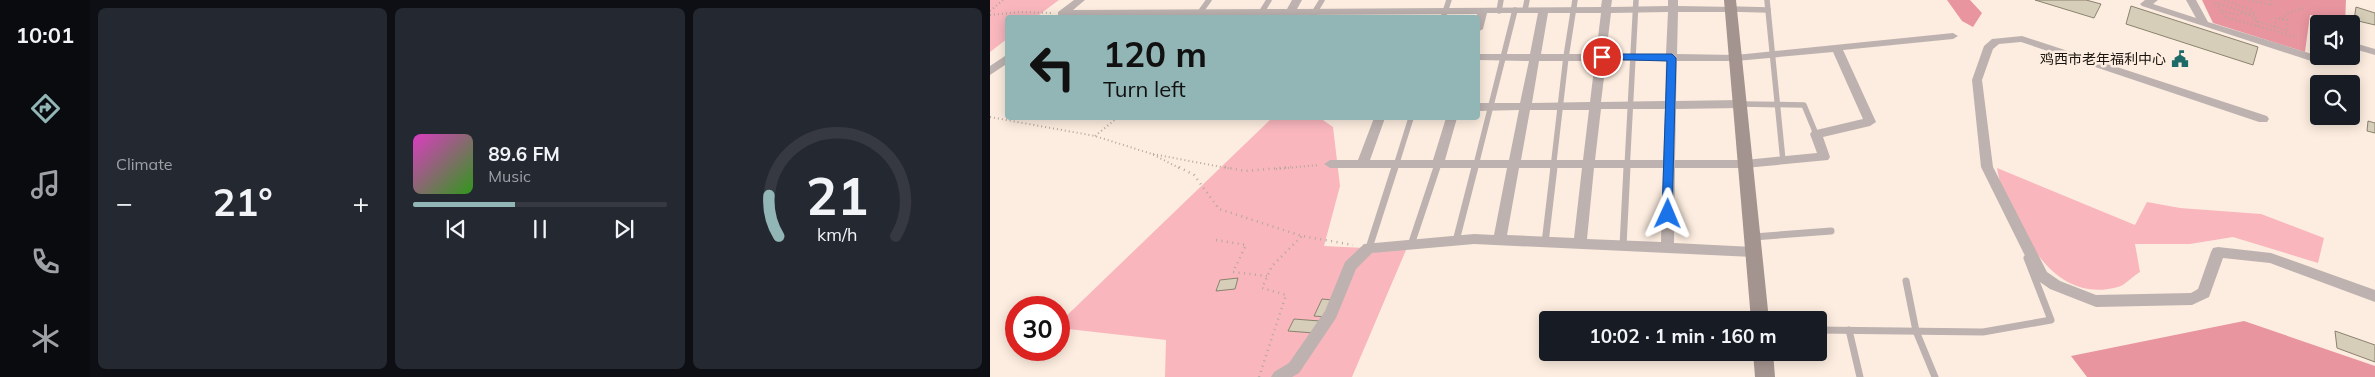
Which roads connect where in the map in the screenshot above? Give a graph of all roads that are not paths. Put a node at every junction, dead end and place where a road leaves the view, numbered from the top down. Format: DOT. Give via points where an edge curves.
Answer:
graph roads {
  1 [pos="1080,0"];
  2 [pos="1209,0"];
  3 [pos="1243,0"];
  4 [pos="1269,0"];
  5 [pos="1297,0"];
  6 [pos="1322,0"];
  7 [pos="1349,0"];
  8 [pos="1395,0"];
  9 [pos="1424,0"];
  10 [pos="1449,0"];
  11 [pos="1476,0"];
  12 [pos="1767,0"];
  13 [pos="2153,0"];
  14 [pos="2191,0"];
  15 [pos="1500,5"];
  16 [pos="1575,5"];
  17 [pos="1607,5"];
  18 [pos="1636,5"];
  19 [pos="1673,5"];
  20 [pos="1731,5"];
  21 [pos="1522,7"];
  22 [pos="1548,7"];
  23 [pos="1768,10"];
  24 [pos="1478,11"];
  25 [pos="1392,13"];
  26 [pos="1313,14"];
  27 [pos="1342,14"];
  28 [pos="1418,14"];
  29 [pos="1444,14"];
  30 [pos="1061,15"];
  31 [pos="1198,15"];
  32 [pos="1234,15"];
  33 [pos="1260,15"];
  34 [pos="1289,15"];
  35 [pos="1478,15"];
  36 [pos="2204,24"];
  37 [pos="1953,36"];
  38 [pos="1836,47"];
  39 [pos="2360,48"];
  40 [pos="2375,52"];
  41 [pos="1771,54"];
  42 [pos="990,56"];
  43 [pos="1005,56"];
  44 [pos="1480,57"];
  45 [pos="1503,57"];
  46 [pos="1536,57"];
  47 [pos="1566,57"];
  48 [pos="1602,57"];
  49 [pos="1634,57"];
  50 [pos="2310,57"];
  51 [pos="1005,58"];
  52 [pos="1672,58"];
  53 [pos="1736,58"];
  54 [pos="990,71"];
  55 [pos="1740,104"];
  56 [pos="1776,104"];
  57 [pos="1632,105"];
  58 [pos="1670,105"];
  59 [pos="1526,106"];
  60 [pos="1561,106"];
  61 [pos="1597,106"];
  62 [pos="1480,107"];
  63 [pos="1490,107"];
  64 [pos="2263,119"];
  65 [pos="1379,120"];
  66 [pos="1410,120"];
  67 [pos="1450,120"];
  68 [pos="1816,134"];
  69 [pos="1783,161"];
  70 [pos="1330,164"];
  71 [pos="1362,164"];
  72 [pos="1396,164"];
  73 [pos="1438,164"];
  74 [pos="1476,164"];
  75 [pos="1514,164"];
  76 [pos="1553,164"];
  77 [pos="1590,164"];
  78 [pos="1628,164"];
  79 [pos="1669,164"];
  80 [pos="1745,164"];
  81 [pos="1831,230"];
  82 [pos="1499,240"];
  83 [pos="1456,241"];
  84 [pos="1545,242"];
  85 [pos="1580,244"];
  86 [pos="1753,244"];
  87 [pos="1411,245"];
  88 [pos="1623,246"];
  89 [pos="1369,248"];
  90 [pos="1667,248"];
  91 [pos="2024,252"];
  92 [pos="1906,280"];
  93 [pos="2375,296"];
  94 [pos="1759,311"];
  95 [pos="1827,330"];
  96 [pos="1849,330"];
  97 [pos="1916,331"];
  98 [pos="1763,361"];
  99 [pos="1279,377"];
  100 [pos="1765,377"];
  101 [pos="1860,377"];
  102 [pos="1935,377"];
  1 -- 30 [label="street"];
  2 -- 31 [label="lane"];
  3 -- 32 [label="street"];
  4 -- 33 [label="lane"];
  5 -- 34 [label="street"];
  6 -- 26 [label="lane"];
  7 -- 27 [label="street"];
  8 -- 25 [label="street"];
  9 -- 28 [label="street"];
  10 -- 29 [label="lane"];
  11 -- 24 [label="street"];
  12 -- 23 [label="lane"];
  13 -- 36 [label="street" via="2145,4"];
  14 -- 36 [label="street"];
  15 -- 21 [label="street"];
  15 -- 24 [label="street"];
  16 -- 17 [label="street"];
  16 -- 22 [label="street"];
  16 -- 47 [label="lane"];
  17 -- 18 [label="street"];
  17 -- 48 [label="street"];
  18 -- 19 [label="street"];
  18 -- 49 [label="lane"];
  19 -- 20 [label="street"];
  19 -- 52 [label="street"];
  20 -- 23 [label="lane"];
  20 -- 53 [label="street"];
  21 -- 22 [label="street"];
  21 -- 45 [label="lane"];
  22 -- 46 [label="street"];
  23 -- 41 [label="lane"];
  24 -- 29 [label="street"];
  24 -- 35 [label="street"];
  25 -- 27 [label="street"];
  25 -- 28 [label="street"];
  26 -- 27 [label="street"];
  26 -- 34 [label="street"];
  28 -- 29 [label="street"];
  30 -- 31 [label="street"];
  31 -- 32 [label="street"];
  32 -- 33 [label="street"];
  33 -- 34 [label="street"];
  36 -- 50 [label="street"];
  37 -- 38 [label="street"];
  38 -- 41 [label="street"];
  38 -- 68 [label="street" via="1870,122"];
  39 -- 40 [label="street"];
  41 -- 53 [label="street"];
  41 -- 56 [label="lane"];
  42 -- 43 [label="street"];
  44 -- 45 [label="street"];
  45 -- 46 [label="street"];
  45 -- 63 [label="lane"];
  46 -- 47 [label="street"];
  46 -- 59 [label="street"];
  47 -- 48 [label="street"];
  47 -- 60 [label="lane"];
  48 -- 49 [label="street"];
  48 -- 61 [label="street"];
  49 -- 52 [label="street"];
  49 -- 57 [label="lane"];
  51 -- 54 [label="street"];
  52 -- 53 [label="street"];
  52 -- 58 [label="street"];
  53 -- 55 [label="street"];
  55 -- 56 [label="lane"];
  55 -- 58 [label="street"];
  55 -- 80 [label="street"];
  56 -- 68 [label="lane" via="1804,105"];
  56 -- 69 [label="lane"];
  57 -- 58 [label="street"];
  57 -- 61 [label="street"];
  57 -- 78 [label="lane"];
  58 -- 79 [label="street"];
  59 -- 60 [label="street"];
  59 -- 63 [label="street"];
  59 -- 75 [label="street"];
  60 -- 61 [label="street"];
  60 -- 76 [label="lane"];
  61 -- 77 [label="street"];
  62 -- 63 [label="street"];
  63 -- 74 [label="lane"];
  64 -- 93 [label="street" via="2022,39 1996,42 1988,48 1977,80 1987,167 2042,276 2055,285 2096,301 2192,299 2204,293 2218,252 2272,258"];
  65 -- 71 [label="street"];
  66 -- 72 [label="lane"];
  67 -- 73 [label="street"];
  68 -- 69 [label="street" via="1824,157"];
  69 -- 80 [label="street"];
  70 -- 71 [label="street"];
  71 -- 72 [label="street"];
  72 -- 73 [label="street"];
  72 -- 89 [label="lane"];
  73 -- 74 [label="street"];
  73 -- 87 [label="lane"];
  74 -- 75 [label="street"];
  74 -- 83 [label="lane"];
  75 -- 76 [label="street"];
  75 -- 82 [label="street"];
  76 -- 77 [label="street"];
  76 -- 84 [label="lane"];
  77 -- 78 [label="street"];
  77 -- 85 [label="street"];
  78 -- 79 [label="street"];
  78 -- 88 [label="lane"];
  79 -- 80 [label="street"];
  79 -- 90 [label="street"];
  80 -- 86 [label="street"];
  81 -- 86 [label="lane"];
  82 -- 83 [label="street"];
  82 -- 84 [label="street"];
  83 -- 87 [label="street"];
  84 -- 85 [label="street"];
  85 -- 88 [label="street"];
  86 -- 90 [label="street"];
  86 -- 94 [label="street"];
  87 -- 89 [label="street"];
  88 -- 90 [label="street"];
  89 -- 99 [label="street" via="1350,266 1331,314 1294,368"];
  91 -- 97 [label="lane" via="2051,320 1983,332"];
  92 -- 97 [label="lane"];
  95 -- 96 [label="lane"];
  96 -- 97 [label="lane"];
  96 -- 101 [label="lane"];
  97 -- 102 [label="lane"];
  98 -- 100 [label="street"];
}
